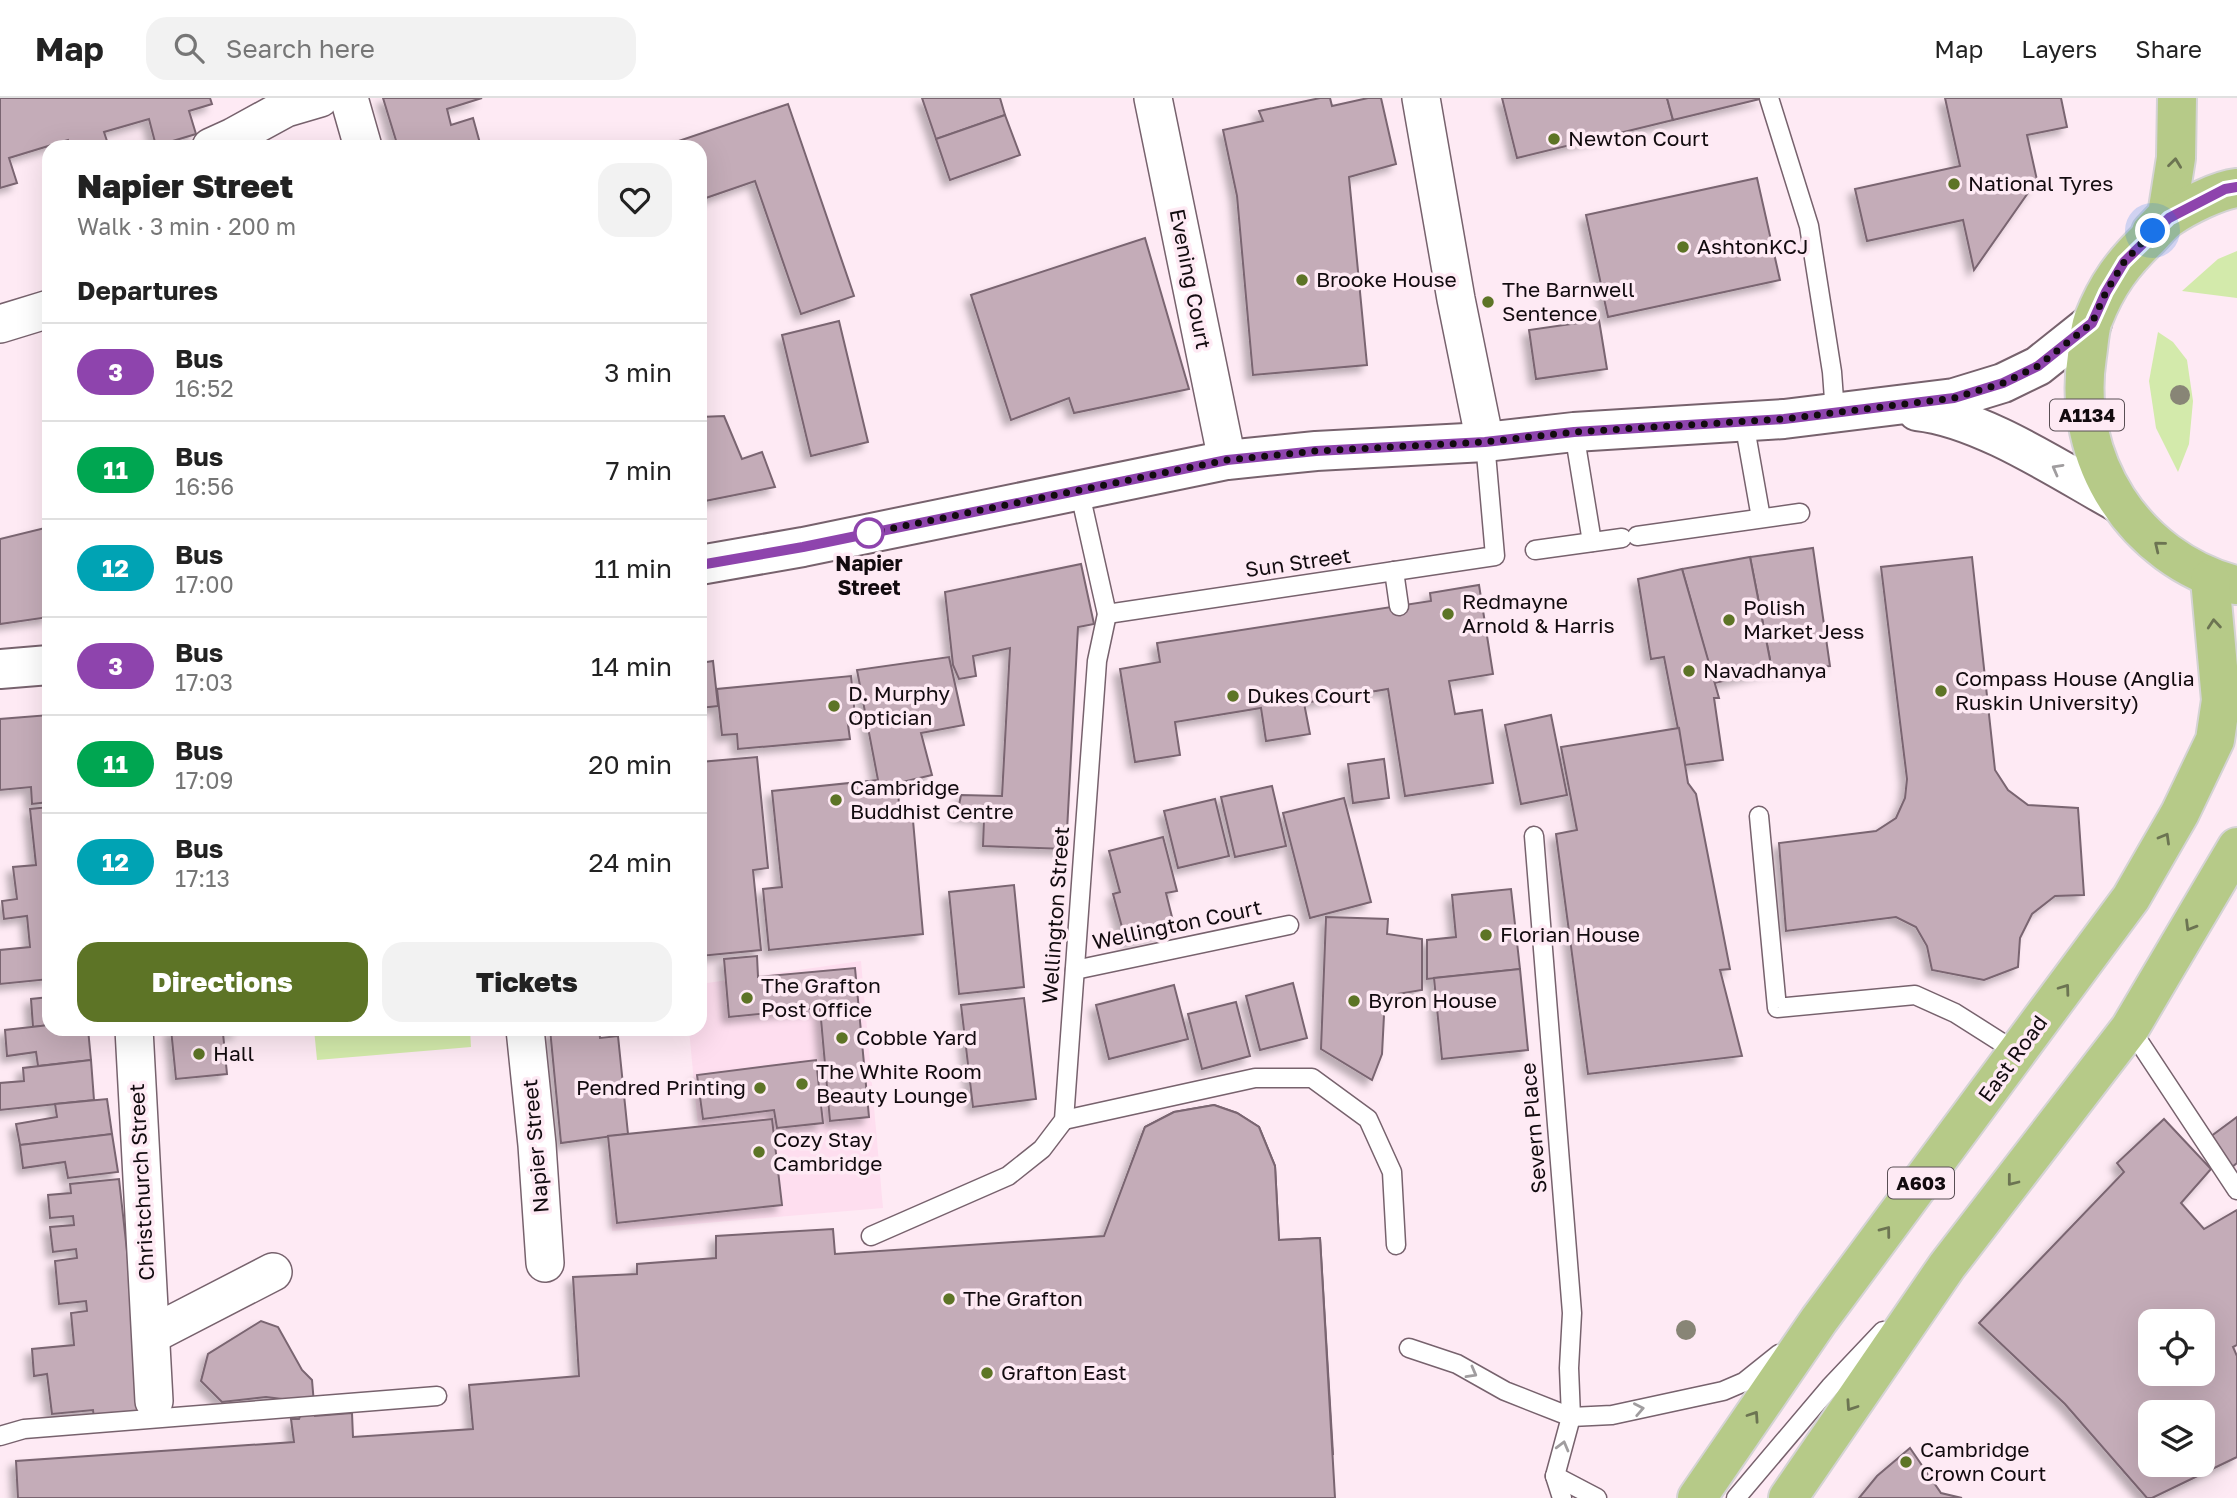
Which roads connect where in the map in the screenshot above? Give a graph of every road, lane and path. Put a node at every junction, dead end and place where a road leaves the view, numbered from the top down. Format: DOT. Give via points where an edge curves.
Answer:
graph roads {
  1 [pos="320,98"];
  2 [pos="349,98"];
  3 [pos="1153,98"];
  4 [pos="1421,98"];
  5 [pos="1769,98"];
  6 [pos="2177,98"];
  7 [pos="226,140"];
  8 [pos="361,140"];
  9 [pos="2237,188"];
  10 [pos="2124,262"];
  11 [pos="42,311"];
  12 [pos="2092,323"];
  13 [pos="0,324"];
  14 [pos="1887,408"];
  15 [pos="1835,413"];
  16 [pos="1744,422"];
  17 [pos="1574,432"];
  18 [pos="1485,442"];
  19 [pos="1227,460"];
  20 [pos="1079,489"];
  21 [pos="2117,502"];
  22 [pos="1800,513"];
  23 [pos="1761,518"];
  24 [pos="1592,542"];
  25 [pos="1535,550"];
  26 [pos="707,564"];
  27 [pos="1394,571"];
  28 [pos="2223,582"];
  29 [pos="1399,606"];
  30 [pos="1107,614"];
  31 [pos="42,666"];
  32 [pos="0,669"];
  33 [pos="1759,816"];
  34 [pos="1534,836"];
  35 [pos="2237,846"];
  36 [pos="1289,925"];
  37 [pos="1075,970"];
  38 [pos="2130,1028"];
  39 [pos="134,1036"];
  40 [pos="527,1036"];
  41 [pos="2018,1053"];
  42 [pos="1064,1120"];
  43 [pos="2237,1190"];
  44 [pos="871,1236"];
  45 [pos="1396,1245"];
  46 [pos="545,1263"];
  47 [pos="1947,1266"];
  48 [pos="273,1272"];
  49 [pos="1819,1320"];
  50 [pos="151,1335"];
  51 [pos="1409,1348"];
  52 [pos="437,1396"];
  53 [pos="154,1401"];
  54 [pos="1572,1417"];
  55 [pos="0,1436"];
  56 [pos="1555,1476"];
  57 [pos="1562,1498"];
  58 [pos="1597,1498"];
  59 [pos="1697,1498"];
  60 [pos="1736,1498"];
  61 [pos="1788,1498"];
  1 -- 7 [label="street" via="286,108"];
  2 -- 8 [label="street"];
  3 -- 19 [label="street, Evening Court"];
  4 -- 18 [label="street"];
  5 -- 15 [label="lane" via="1809,226"];
  10 -- 6 [label="main road, A1134, one-way" via="2167,215 2176,159"];
  9 -- 10 [label="main road, A1134" via="2225,189 2169,218"];
  10 -- 12 [label="main road, A1134"];
  11 -- 13 [label="street"];
  12 -- 14 [label="street" via="2038,366 2003,383 1954,398"];
  12 -- 21 [label="main road, A1134" via="2082,384 2091,445"];
  14 -- 15 [label="street"];
  21 -- 14 [label="street, one-way" via="1968,423 1934,413"];
  15 -- 16 [label="street"];
  16 -- 17 [label="street"];
  16 -- 23 [label="lane"];
  17 -- 18 [label="street"];
  17 -- 24 [label="lane"];
  18 -- 19 [label="street"];
  18 -- 27 [label="lane, Sun Street" via="1495,556"];
  19 -- 20 [label="street"];
  20 -- 26 [label="street"];
  20 -- 30 [label="lane, Wellington Street"];
  28 -- 21 [label="main road, A1134, one-way" via="2157,547"];
  22 -- 23 [label="lane"];
  23 -- 24 [label="lane"];
  24 -- 25 [label="lane"];
  27 -- 29 [label="lane"];
  27 -- 30 [label="lane, Sun Street"];
  41 -- 28 [label="main road, East Road / A603, one-way" via="2132,898 2215,740 2221,700"];
  30 -- 37 [label="lane, Wellington Street" via="1097,661"];
  31 -- 32 [label="street"];
  33 -- 41 [label="lane" via="1777,1008 1915,995 1955,1013"];
  34 -- 54 [label="lane, Severn Place" via="1572,1313"];
  35 -- 38 [label="main road, one-way"];
  36 -- 37 [label="lane, Wellington Court"];
  37 -- 42 [label="lane, Wellington Street"];
  38 -- 43 [label="lane"];
  38 -- 47 [label="main road, one-way"];
  39 -- 50 [label="street, Christchurch Street"];
  40 -- 46 [label="street, Napier Street"];
  49 -- 41 [label="main road, East Road / A603, one-way"];
  42 -- 44 [label="lane" via="1042,1149 1008,1176"];
  42 -- 45 [label="lane" via="1255,1078 1312,1078 1368,1119 1392,1172"];
  47 -- 60 [label="lane" via="1829,1387"];
  47 -- 61 [label="main road, one-way"];
  48 -- 50 [label="street"];
  54 -- 49 [label="lane, one-way" via="1612,1415 1723,1391 1744,1382"];
  59 -- 49 [label="main road, East Road / A603, one-way"];
  50 -- 53 [label="street, Christchurch Street"];
  51 -- 54 [label="lane, one-way" via="1457,1364 1505,1391"];
  52 -- 55 [label="lane" via="24,1429"];
  56 -- 54 [label="lane, Severn Place, one-way"];
  56 -- 57 [label="lane"];
  56 -- 58 [label="lane"];
}
